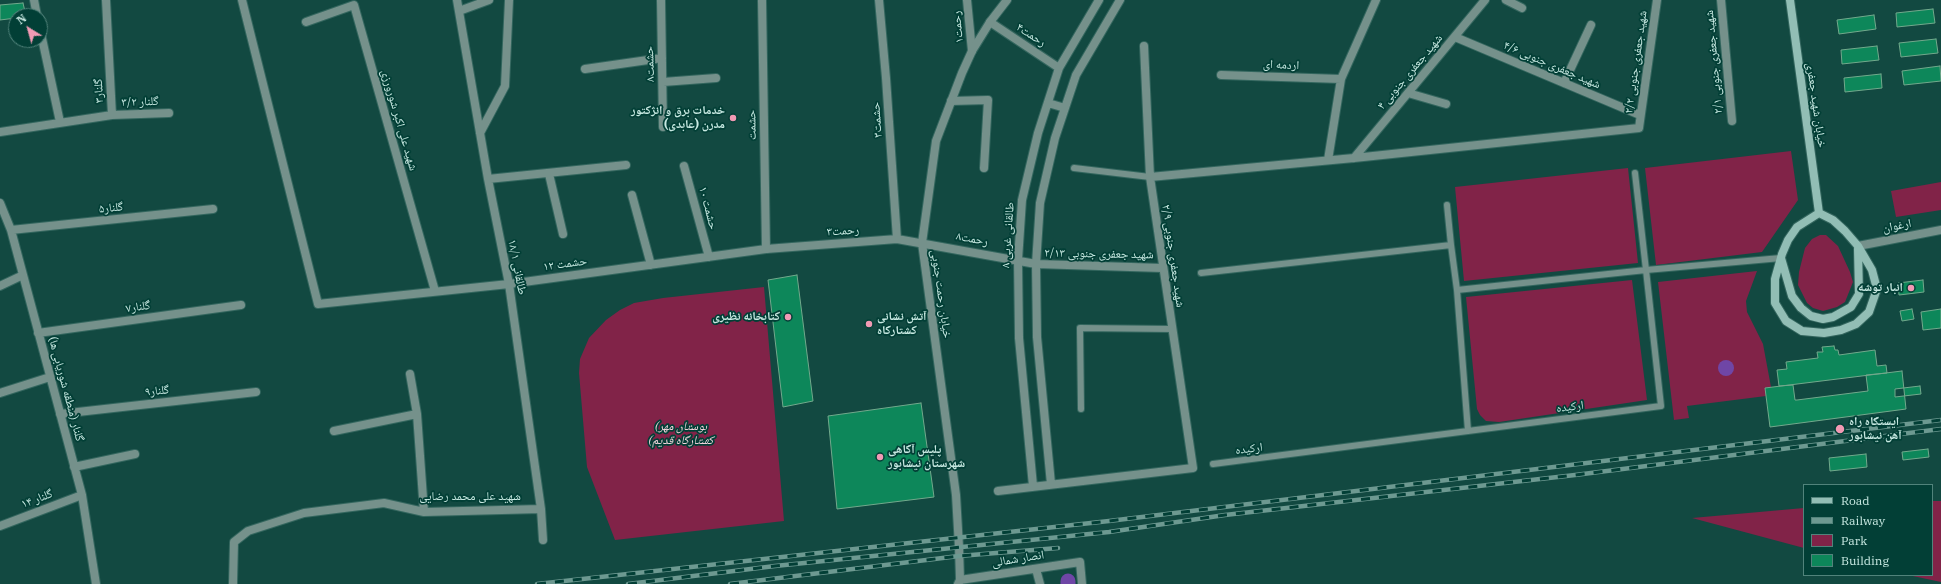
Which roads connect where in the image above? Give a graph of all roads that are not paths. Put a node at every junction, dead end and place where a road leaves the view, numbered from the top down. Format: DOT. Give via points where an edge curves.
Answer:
graph roads {
  1 [pos="106,0"];
  2 [pos="242,0"];
  3 [pos="457,0"];
  4 [pos="489,0"];
  5 [pos="509,0"];
  6 [pos="661,0"];
  7 [pos="762,0"];
  8 [pos="879,0"];
  9 [pos="967,0"];
  10 [pos="1008,0"];
  11 [pos="1099,0"];
  12 [pos="1120,0"];
  13 [pos="1376,0"];
  14 [pos="1485,0"];
  15 [pos="1506,0"];
  16 [pos="1657,0"];
  17 [pos="1721,0"];
  18 [pos="1790,0"];
  19 [pos="1522,8"];
  20 [pos="459,11"];
  21 [pos="306,22"];
  22 [pos="990,22"];
  23 [pos="1591,25"];
  24 [pos="1455,37"];
  25 [pos="1144,46"];
  26 [pos="44,48"];
  27 [pos="972,51"];
  28 [pos="662,58"];
  29 [pos="1059,68"];
  30 [pos="585,69"];
  31 [pos="1221,76"];
  32 [pos="716,78"];
  33 [pos="1341,79"];
  34 [pos="663,82"];
  35 [pos="1564,83"];
  36 [pos="1408,93"];
  37 [pos="951,101"];
  38 [pos="1048,103"];
  39 [pos="1446,104"];
  40 [pos="1065,108"];
  41 [pos="170,113"];
  42 [pos="112,115"];
  43 [pos="1640,115"];
  44 [pos="1732,121"];
  45 [pos="60,122"];
  46 [pos="663,127"];
  47 [pos="0,132"];
  48 [pos="480,132"];
  49 [pos="1354,158"];
  50 [pos="1328,160"];
  51 [pos="626,165"];
  52 [pos="684,166"];
  53 [pos="984,168"];
  54 [pos="1074,168"];
  55 [pos="1635,173"];
  56 [pos="549,174"];
  57 [pos="1150,177"];
  58 [pos="488,179"];
  59 [pos="632,195"];
  60 [pos="0,203"];
  61 [pos="1446,205"];
  62 [pos="213,209"];
  63 [pos="1818,213"];
  64 [pos="11,230"];
  65 [pos="1941,230"];
  66 [pos="563,234"];
  67 [pos="897,239"];
  68 [pos="922,243"];
  69 [pos="1451,245"];
  70 [pos="1858,246"];
  71 [pos="766,249"];
  72 [pos="709,257"];
  73 [pos="1781,258"];
  74 [pos="1018,260"];
  75 [pos="1036,264"];
  76 [pos="651,265"];
  77 [pos="1162,268"];
  78 [pos="1646,270"];
  79 [pos="1201,273"];
  80 [pos="23,275"];
  81 [pos="509,284"];
  82 [pos="0,286"];
  83 [pos="1457,290"];
  84 [pos="435,291"];
  85 [pos="241,305"];
  86 [pos="1172,329"];
  87 [pos="38,333"];
  88 [pos="410,374"];
  89 [pos="50,377"];
  90 [pos="0,392"];
  91 [pos="256,392"];
  92 [pos="1081,409"];
  93 [pos="60,414"];
  94 [pos="417,414"];
  95 [pos="334,431"];
  96 [pos="1468,431"];
  97 [pos="135,454"];
  98 [pos="1213,464"];
  99 [pos="74,467"];
  100 [pos="1051,484"];
  101 [pos="1033,486"];
  102 [pos="998,491"];
  103 [pos="82,495"];
  104 [pos="541,509"];
  105 [pos="424,512"];
  106 [pos="0,526"];
  107 [pos="543,540"];
  108 [pos="1036,569"];
  109 [pos="959,582"];
  110 [pos="96,584"];
  111 [pos="233,584"];
  112 [pos="1040,584"];
  113 [pos="1082,584"];
  1 -- 42 [label="street, گلنار۳"];
  2 -- 84 [label="street, حشمت ۱۲" via="318,304"];
  3 -- 20 [label="street, طالقانی ۱۸/۱"];
  4 -- 20 [label="street"];
  5 -- 48 [label="street" via="505,86"];
  6 -- 28 [label="street, حشمت۸"];
  7 -- 71 [label="street, حشمت"];
  8 -- 67 [label="street, حشمت۳"];
  9 -- 27 [label="street, رحمت۱"];
  10 -- 22 [label="street, خیابان رحمت جنوبی"];
  11 -- 29 [label="street, طالقانی غربی ۸"];
  12 -- 40 [label="street" via="1076,75"];
  13 -- 33 [label="street"];
  14 -- 24 [label="street, شهید جعفری جنوبی ۴"];
  15 -- 19 [label="street"];
  16 -- 43 [label="street, شهید جعفری جنوبی ۲/۲"];
  17 -- 44 [label="street, شهید جعفری جنوبی ۲/۱"];
  18 -- 63 [label="main road, خیابان شهید جعفری"];
  20 -- 48 [label="street, طالقانی ۱۸/۱"];
  21 -- 84 [label="street, شهید علی اکبر شورورزی" via="354,5"];
  22 -- 27 [label="street, خیابان رحمت جنوبی"];
  22 -- 29 [label="street, رحمت۴"];
  23 -- 35 [label="street"];
  24 -- 35 [label="street, شهید جعفری جنوبی ۴/۶"];
  24 -- 36 [label="street, شهید جعفری جنوبی ۴"];
  25 -- 57 [label="street, شهید جعفری جنوبی ۲/۹"];
  26 -- 45 [label="street"];
  27 -- 37 [label="street, خیابان رحمت جنوبی"];
  28 -- 30 [label="street"];
  28 -- 34 [label="street, حشمت۸"];
  29 -- 38 [label="street, طالقانی غربی ۸"];
  31 -- 33 [label="street, اردمه ای"];
  32 -- 34 [label="street"];
  33 -- 50 [label="street"];
  34 -- 46 [label="street, حشمت۸"];
  35 -- 43 [label="street, شهید جعفری جنوبی ۴/۶"];
  36 -- 39 [label="street"];
  36 -- 49 [label="street, شهید جعفری جنوبی ۴"];
  37 -- 53 [label="street" via="988,100"];
  37 -- 68 [label="street, خیابان رحمت جنوبی" via="936,141"];
  38 -- 40 [label="street"];
  38 -- 74 [label="street, طالقانی غربی ۸" via="1022,200"];
  40 -- 75 [label="street" via="1055,138 1040,203"];
  41 -- 42 [label="street, گلنار ۳/۲"];
  42 -- 45 [label="street, گلنار۳"];
  43 -- 49 [label="street, شهید جعفری جنوبی ۲/۲" via="1639,128"];
  45 -- 47 [label="street, گلنار۳"];
  48 -- 58 [label="street, طالقانی ۱۸/۱"];
  49 -- 50 [label="street"];
  50 -- 57 [label="street"];
  51 -- 56 [label="street"];
  52 -- 72 [label="street, حشمت ۱۰"];
  54 -- 57 [label="lane"];
  55 -- 78 [label="lane"];
  56 -- 58 [label="street"];
  56 -- 66 [label="street"];
  57 -- 77 [label="street, شهید جعفری جنوبی ۲/۹"];
  58 -- 81 [label="street, طالقانی ۱۸/۱"];
  59 -- 76 [label="street"];
  60 -- 64 [label="street, گلنار (منطقه شوریابی ها)"];
  61 -- 69 [label="lane"];
  62 -- 64 [label="street, گلنار۵"];
  63 -- 70 [label="main road" via="1833,220"];
  63 -- 73 [label="main road" via="1797,228 1788,240"];
  64 -- 80 [label="street, گلنار (منطقه شوریابی ها)"];
  65 -- 70 [label="street, ارغوان"];
  67 -- 68 [label="street, رحمت۳"];
  67 -- 71 [label="street, رحمت۳"];
  68 -- 74 [label="street, رحمت۸"];
  68 -- 109 [label="street, خیابان رحمت جنوبی" via="956,495"];
  69 -- 79 [label="lane"];
  69 -- 83 [label="lane"];
  70 -- 73 [label="main road" via="1859,294 1851,307 1833,317 1811,316 1801,308 1792,296"];
  70 -- 73 [label="main road" via="1872,270 1878,289 1874,301 1869,312 1856,324 1824,333 1802,331 1786,321 1775,303 1774,279"];
  71 -- 72 [label="street, حشمت ۱۲"];
  72 -- 76 [label="street, حشمت ۱۲"];
  73 -- 78 [label="lane"];
  74 -- 75 [label="street, رحمت۸"];
  74 -- 101 [label="street, طالقانی غربی ۸" via="1019,338"];
  75 -- 77 [label="street, شهید جعفری جنوبی ۲/۱۳"];
  75 -- 100 [label="street" via="1037,337"];
  76 -- 81 [label="street, حشمت ۱۲"];
  77 -- 86 [label="street, شهید جعفری جنوبی ۲/۹"];
  78 -- 83 [label="lane"];
  78 -- 96 [label="lane, ارکیده" via="1661,406"];
  80 -- 82 [label="street"];
  80 -- 87 [label="street, گلنار (منطقه شوریابی ها)"];
  81 -- 84 [label="street, حشمت ۱۲"];
  81 -- 104 [label="street, طالقانی ۱۸/۱"];
  83 -- 96 [label="lane"];
  85 -- 87 [label="street, گلنار۷"];
  86 -- 92 [label="lane" via="1080,328"];
  86 -- 100 [label="street, شهید جعفری جنوبی ۲/۹" via="1193,468"];
  87 -- 89 [label="street, گلنار (منطقه شوریابی ها)"];
  88 -- 94 [label="street"];
  89 -- 90 [label="street"];
  89 -- 93 [label="street, گلنار (منطقه شوریابی ها)"];
  91 -- 93 [label="street, گلنار۹"];
  93 -- 99 [label="street, گلنار (منطقه شوریابی ها)"];
  94 -- 95 [label="street"];
  94 -- 105 [label="street"];
  96 -- 98 [label="lane, ارکیده"];
  97 -- 99 [label="street"];
  99 -- 103 [label="street, گلنار (منطقه شوریابی ها)"];
  100 -- 101 [label="street"];
  101 -- 102 [label="street"];
  103 -- 106 [label="street, گلنار ۱۴"];
  103 -- 110 [label="street, گلنار (منطقه شوریابی ها)"];
  104 -- 105 [label="street, شهید علی محمد رضایی"];
  104 -- 107 [label="street, طالقانی ۱۸/۱"];
  105 -- 111 [label="street, شهید علی محمد رضایی" via="384,503 304,513 248,531 234,542"];
  108 -- 109 [label="street, انصار شمالی"];
  108 -- 112 [label="street"];
  108 -- 113 [label="street, انصار شمالی" via="1080,562"];
}
